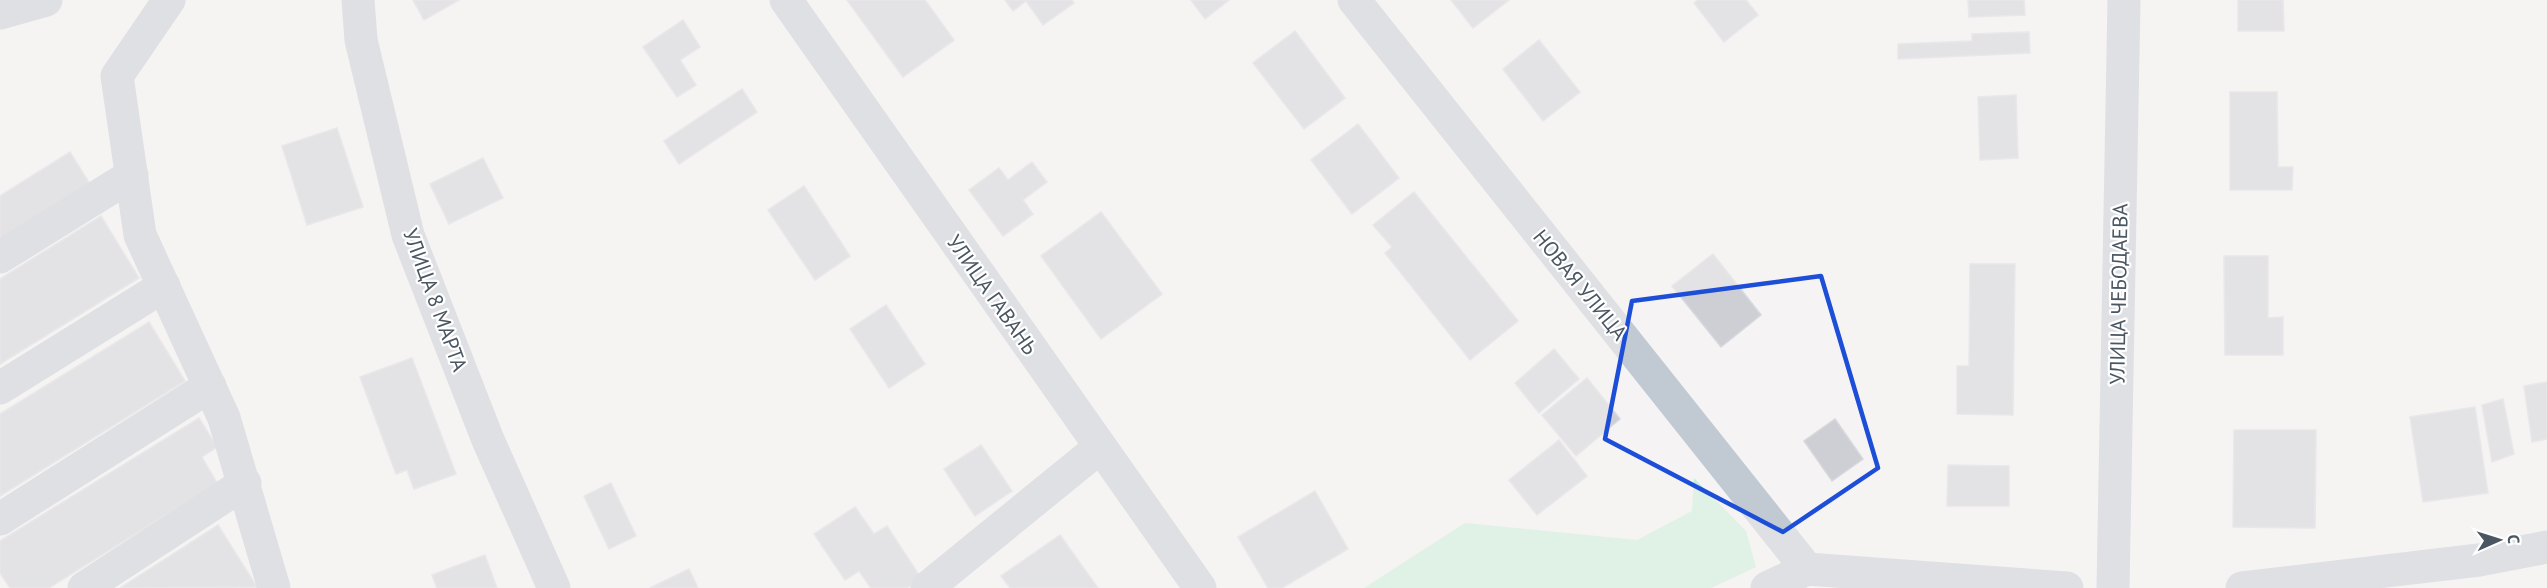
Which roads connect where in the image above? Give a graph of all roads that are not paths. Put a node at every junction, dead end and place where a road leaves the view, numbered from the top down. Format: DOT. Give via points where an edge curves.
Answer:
graph roads {
  1 [pos="46,0"];
  2 [pos="169,0"];
  3 [pos="358,0"];
  4 [pos="786,0"];
  5 [pos="1354,0"];
  6 [pos="2124,0"];
  7 [pos="0,13"];
  8 [pos="132,176"];
  9 [pos="0,256"];
  10 [pos="164,286"];
  11 [pos="210,386"];
  12 [pos="0,388"];
  13 [pos="1099,448"];
  14 [pos="244,483"];
  15 [pos="0,519"];
  16 [pos="2547,546"];
  17 [pos="1807,569"];
  18 [pos="84,588"];
  19 [pos="274,588"];
  20 [pos="554,588"];
  21 [pos="927,588"];
  22 [pos="1200,588"];
  23 [pos="1767,588"];
  24 [pos="2067,588"];
  25 [pos="2113,588"];
  26 [pos="2242,588"];
  1 -- 7 [label="street"];
  2 -- 8 [label="street" via="117,76"];
  3 -- 20 [label="street, УЛИЦА 8 МАРТА" via="361,40 408,235 488,440"];
  4 -- 13 [label="street, УЛИЦА ГАВАНЬ"];
  5 -- 17 [label="street, НОВАЯ УЛИЦА"];
  6 -- 25 [label="street, УЛИЦА ЧЕБОДАЕВА"];
  8 -- 9 [label="street"];
  8 -- 10 [label="street" via="140,235"];
  10 -- 11 [label="street"];
  10 -- 12 [label="street"];
  11 -- 14 [label="street" via="225,418"];
  11 -- 15 [label="street"];
  13 -- 21 [label="street"];
  13 -- 22 [label="street, УЛИЦА ГАВАНЬ"];
  14 -- 18 [label="street"];
  14 -- 19 [label="street"];
  16 -- 26 [label="street" via="2479,560"];
  17 -- 23 [label="street"];
  17 -- 24 [label="street"];
}
